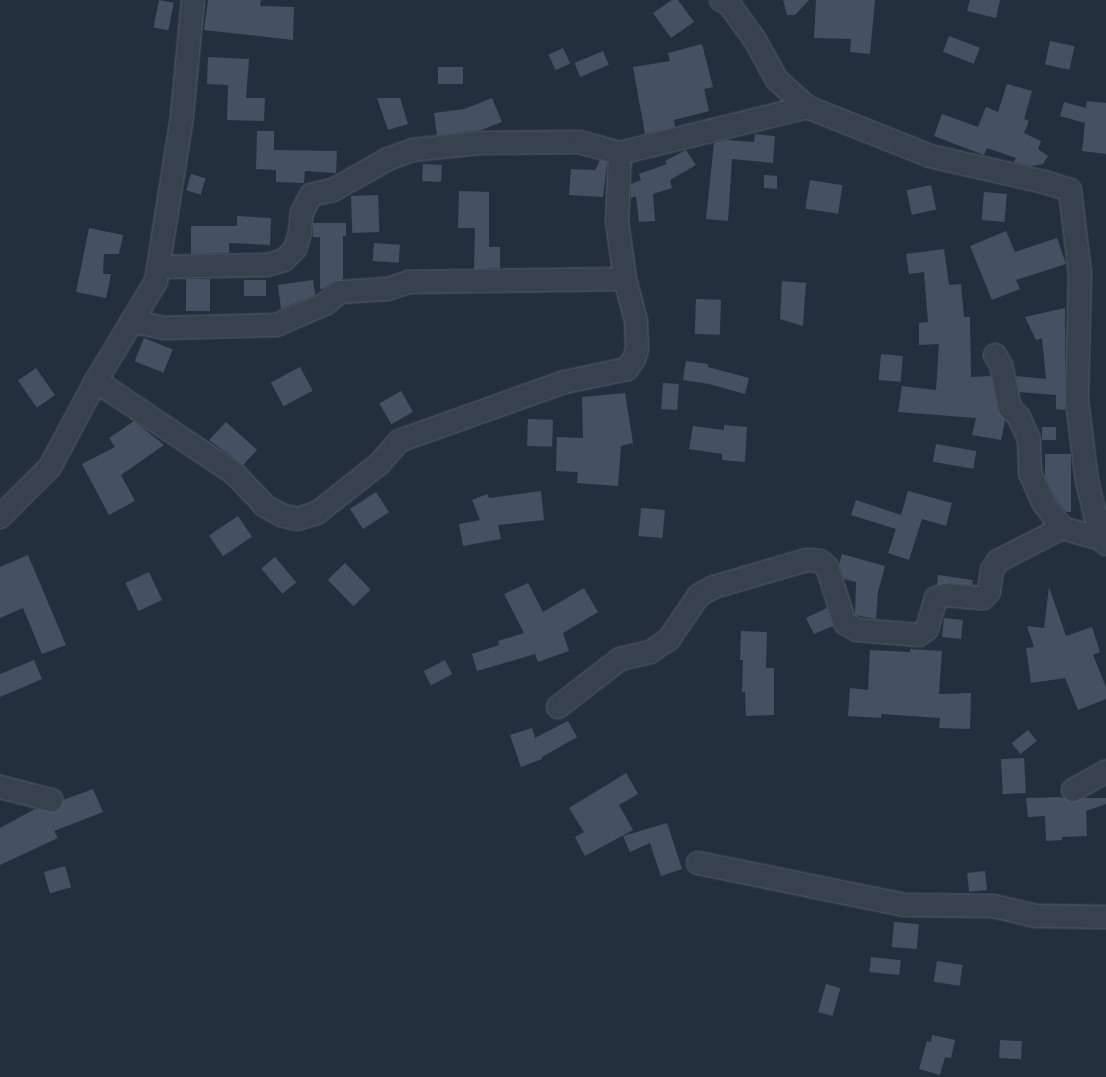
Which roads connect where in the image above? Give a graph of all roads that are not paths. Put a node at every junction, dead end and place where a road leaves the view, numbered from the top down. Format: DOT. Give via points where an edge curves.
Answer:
graph roads {
  1 [pos="193,0"];
  2 [pos="721,0"];
  3 [pos="807,107"];
  4 [pos="620,152"];
  5 [pos="158,267"];
  6 [pos="625,279"];
  7 [pos="132,321"];
  8 [pos="995,355"];
  9 [pos="96,381"];
  10 [pos="0,517"];
  11 [pos="1062,528"];
  12 [pos="1104,542"];
  13 [pos="558,707"];
  14 [pos="1106,772"];
  15 [pos="0,787"];
  16 [pos="1073,790"];
  17 [pos="51,800"];
  18 [pos="698,863"];
  19 [pos="1106,917"];
  1 -- 5 [label="street" via="182,116"];
  2 -- 3 [label="street" via="729,4 777,80"];
  3 -- 4 [label="street"];
  3 -- 12 [label="street" via="930,156 1070,190 1080,274 1077,401 1087,481"];
  4 -- 5 [label="street" via="579,142 479,143 413,150 388,159 333,190 311,195 302,212 295,250 284,260 267,265"];
  4 -- 6 [label="street" via="617,221"];
  5 -- 7 [label="street" via="156,281"];
  6 -- 7 [label="street" via="409,282 386,290 340,292 325,304 276,325 164,328"];
  6 -- 9 [label="street" via="636,321 637,349 627,369 565,382 399,441 380,463 317,513 297,519 281,516 265,506 235,474"];
  7 -- 9 [label="street"];
  8 -- 11 [label="street" via="1001,365 1010,408 1019,417 1029,439 1030,473 1043,502"];
  9 -- 10 [label="street" via="50,467"];
  11 -- 12 [label="street"];
  11 -- 13 [label="street" via="998,560 992,570 989,592 983,598 946,595 936,598 927,629 919,635 857,630 845,623 828,567 820,560 807,560 714,587 699,595 669,638 650,652 620,659"];
  14 -- 16 [label="street"];
  15 -- 17 [label="street"];
  18 -- 19 [label="street" via="904,905 993,906 1036,916"];
}
